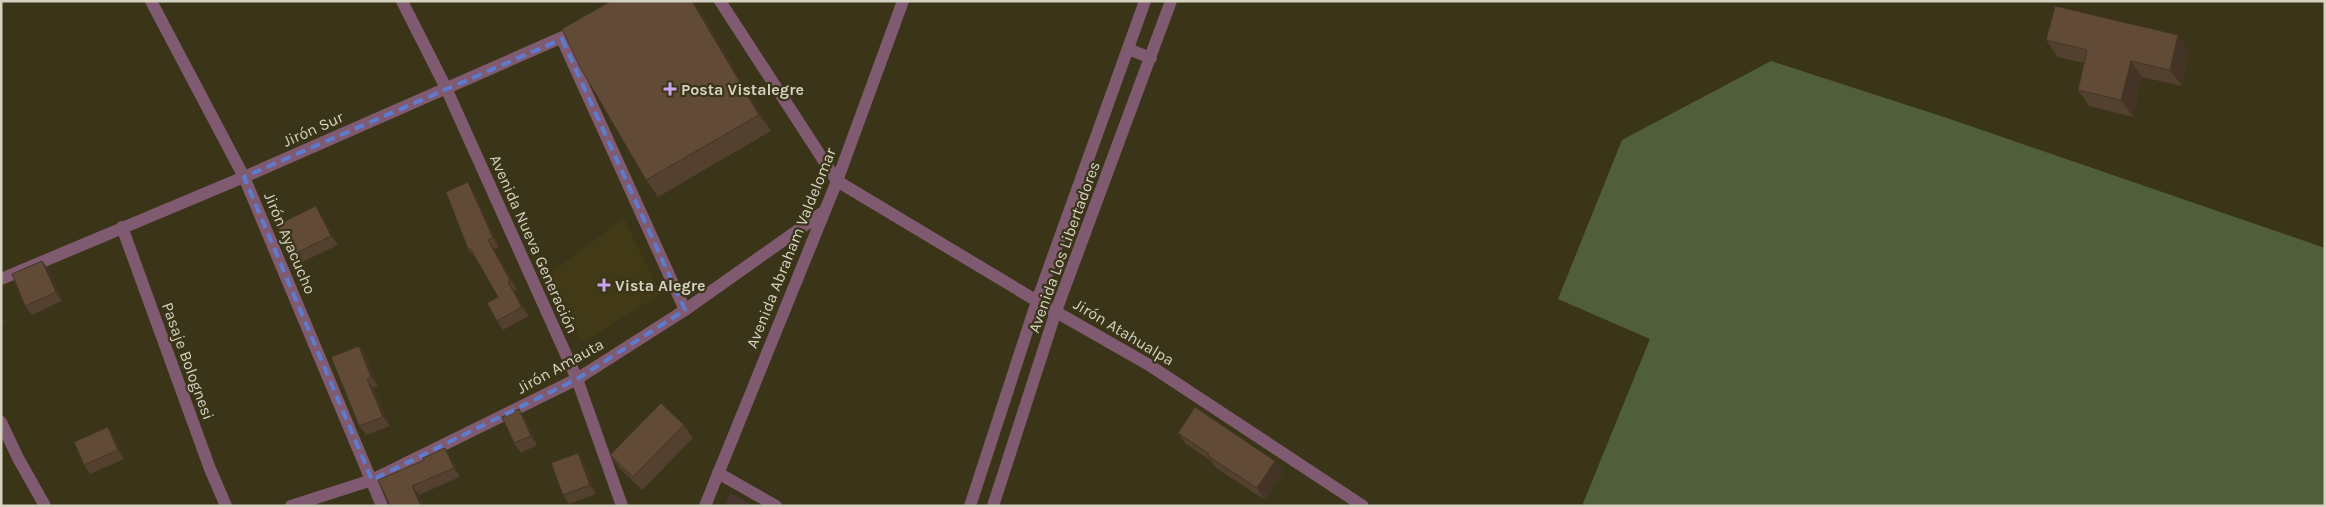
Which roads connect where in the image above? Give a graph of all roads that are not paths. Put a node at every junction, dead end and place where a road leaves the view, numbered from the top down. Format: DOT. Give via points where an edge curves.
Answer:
graph roads {
  1 [pos="151,1"];
  2 [pos="402,1"];
  3 [pos="720,1"];
  4 [pos="903,1"];
  5 [pos="1145,1"];
  6 [pos="1171,1"];
  7 [pos="594,22"];
  8 [pos="562,39"];
  9 [pos="1128,48"];
  10 [pos="1151,58"];
  11 [pos="446,88"];
  12 [pos="244,177"];
  13 [pos="837,181"];
  14 [pos="822,213"];
  15 [pos="122,227"];
  16 [pos="1,279"];
  17 [pos="1037,301"];
  18 [pos="685,310"];
  19 [pos="1056,311"];
  20 [pos="577,379"];
  21 [pos="1,422"];
  22 [pos="718,473"];
  23 [pos="372,480"];
  24 [pos="44,506"];
  25 [pos="226,506"];
  26 [pos="291,506"];
  27 [pos="382,506"];
  28 [pos="622,506"];
  29 [pos="705,506"];
  30 [pos="776,506"];
  31 [pos="970,506"];
  32 [pos="993,506"];
  33 [pos="1363,506"];
  1 -- 12 [label="street, Jirón Ayacucho"];
  2 -- 11 [label="street, Avenida Nueva Generación"];
  3 -- 13 [label="street"];
  4 -- 13 [label="street, Avenida Abraham Valdelomar"];
  5 -- 9 [label="street, Avenida Los Libertadores"];
  6 -- 10 [label="street, Avenida Los Libertadores"];
  7 -- 8 [label="street, Jirón Sur"];
  8 -- 11 [label="street, Jirón Sur"];
  8 -- 18 [label="street"];
  9 -- 10 [label="street"];
  9 -- 17 [label="street, Avenida Los Libertadores"];
  10 -- 19 [label="street, Avenida Los Libertadores"];
  11 -- 12 [label="street, Jirón Sur"];
  11 -- 20 [label="street, Avenida Nueva Generación"];
  12 -- 15 [label="street, Jirón Sur"];
  12 -- 23 [label="street, Jirón Ayacucho"];
  13 -- 14 [label="street, Avenida Abraham Valdelomar"];
  13 -- 17 [label="street, Jirón Atahualpa"];
  14 -- 18 [label="street, Jirón Amauta"];
  14 -- 22 [label="street, Avenida Abraham Valdelomar"];
  15 -- 16 [label="street, Jirón Sur"];
  15 -- 25 [label="street, Pasaje Bolognesi"];
  17 -- 19 [label="street, Jirón Atahualpa"];
  17 -- 31 [label="street, Avenida Los Libertadores"];
  18 -- 20 [label="street, Jirón Amauta"];
  19 -- 32 [label="street, Avenida Los Libertadores"];
  19 -- 33 [label="street, Jirón Atahualpa" via="1149,365"];
  20 -- 23 [label="street, Jirón Amauta"];
  20 -- 28 [label="street, Avenida Nueva Generación"];
  21 -- 24 [label="street"];
  22 -- 29 [label="street, Avenida Abraham Valdelomar"];
  22 -- 30 [label="street"];
  23 -- 26 [label="street, Jirón Amauta"];
  23 -- 27 [label="street, Jirón Ayacucho"];
}
